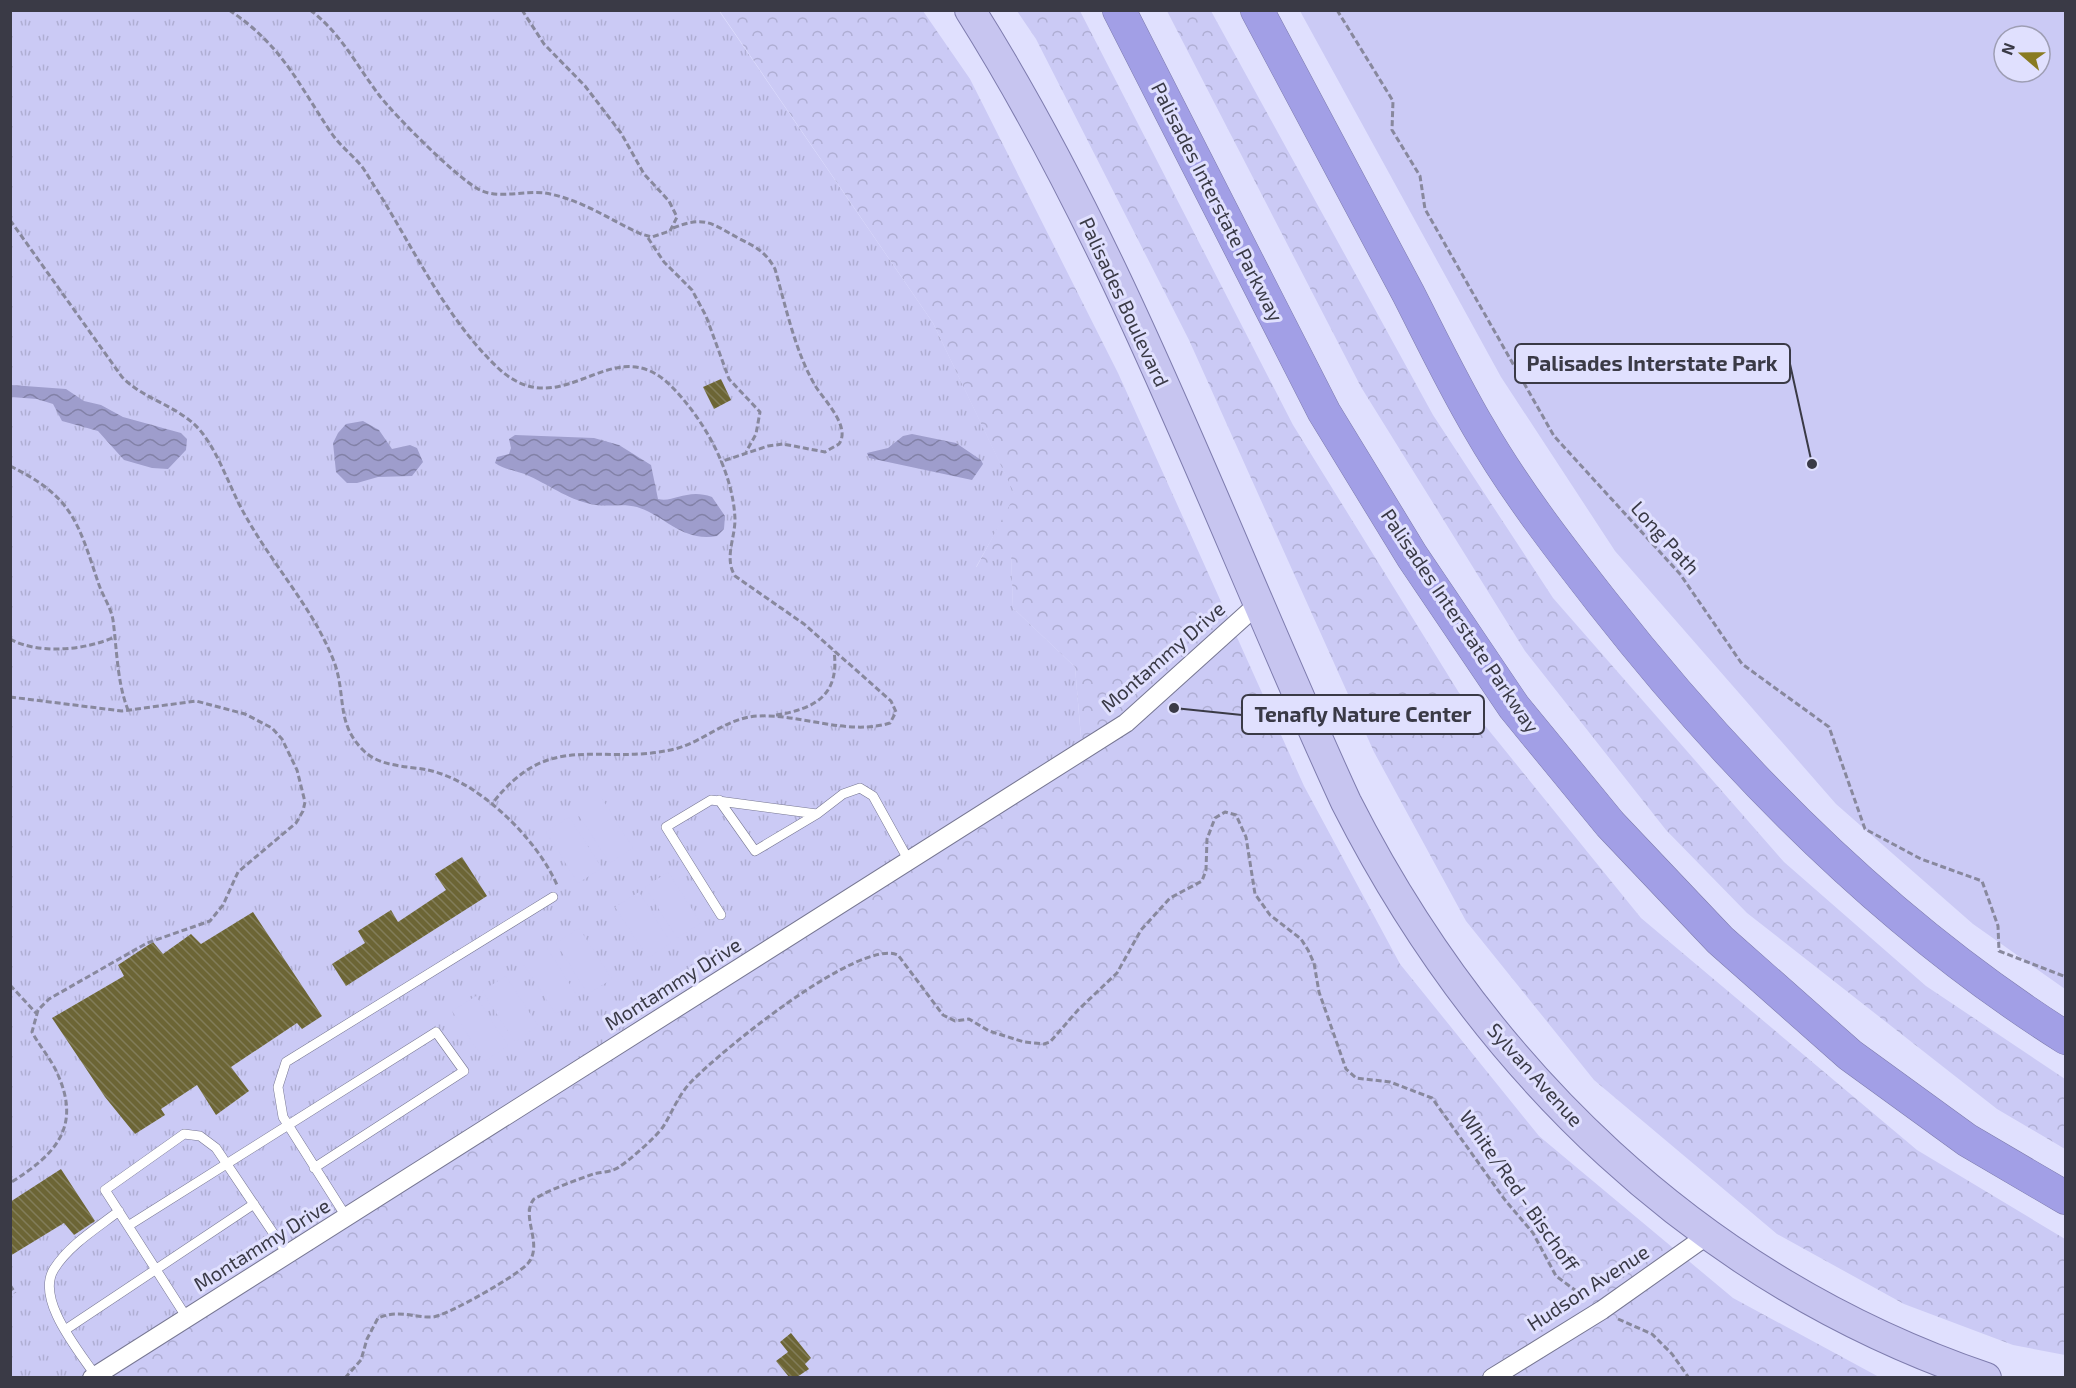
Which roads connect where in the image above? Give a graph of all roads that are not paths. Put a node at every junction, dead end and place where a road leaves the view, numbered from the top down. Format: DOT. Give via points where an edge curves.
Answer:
graph roads {
  1 [pos="970,10"];
  2 [pos="1119,10"];
  3 [pos="1257,10"];
  4 [pos="1258,604"];
  5 [pos="719,800"];
  6 [pos="817,814"];
  7 [pos="909,861"];
  8 [pos="553,897"];
  9 [pos="721,915"];
  10 [pos="2066,1038"];
  11 [pos="288,1126"];
  12 [pos="227,1162"];
  13 [pos="314,1168"];
  14 [pos="2066,1198"];
  15 [pos="254,1204"];
  16 [pos="119,1211"];
  17 [pos="347,1218"];
  18 [pos="128,1226"];
  19 [pos="1708,1235"];
  20 [pos="288,1255"];
  21 [pos="155,1268"];
  22 [pos="187,1318"];
  23 [pos="65,1330"];
  24 [pos="93,1376"];
  25 [pos="1492,1377"];
  26 [pos="1986,1377"];
  1 -- 4 [label="main road, Palisades Boulevard" via="1032,115 1090,226"];
  2 -- 14 [label="highway, Palisades Interstate Parkway" via="1324,412 1412,556 1514,707 1610,824 1720,940 1850,1055 1967,1140"];
  3 -- 10 [label="highway" via="1480,430 1558,546 1724,748 1840,861 1920,933"];
  4 -- 7 [label="street, Montammy Drive" via="1126,723"];
  4 -- 19 [label="main road, Sylvan Avenue" via="1358,825 1404,906 1457,984 1511,1053 1572,1117 1645,1186"];
  5 -- 6 [label="lane"];
  5 -- 6 [label="lane" via="755,851"];
  5 -- 9 [label="lane" via="711,800 666,827"];
  6 -- 7 [label="lane" via="843,794 860,788 873,796"];
  7 -- 17 [label="street, Montammy Drive"];
  8 -- 11 [label="lane" via="286,1062 278,1087"];
  11 -- 12 [label="lane"];
  11 -- 13 [label="lane"];
  11 -- 13 [label="lane" via="436,1032 464,1071"];
  12 -- 15 [label="lane"];
  12 -- 16 [label="lane" via="200,1136 184,1134 105,1190"];
  12 -- 18 [label="lane"];
  13 -- 17 [label="lane"];
  15 -- 20 [label="lane"];
  15 -- 21 [label="lane"];
  16 -- 18 [label="lane"];
  16 -- 23 [label="lane" via="80,1240 53,1270 50,1299"];
  17 -- 20 [label="street, Montammy Drive"];
  18 -- 21 [label="lane"];
  19 -- 25 [label="street, Hudson Avenue" via="1602,1310"];
  19 -- 26 [label="main road, Sylvan Avenue" via="1762,1273 1827,1310 1917,1352"];
  20 -- 22 [label="street, Montammy Drive"];
  21 -- 22 [label="lane"];
  21 -- 23 [label="lane"];
  22 -- 24 [label="street, Montammy Drive"];
  23 -- 24 [label="lane"];
}
